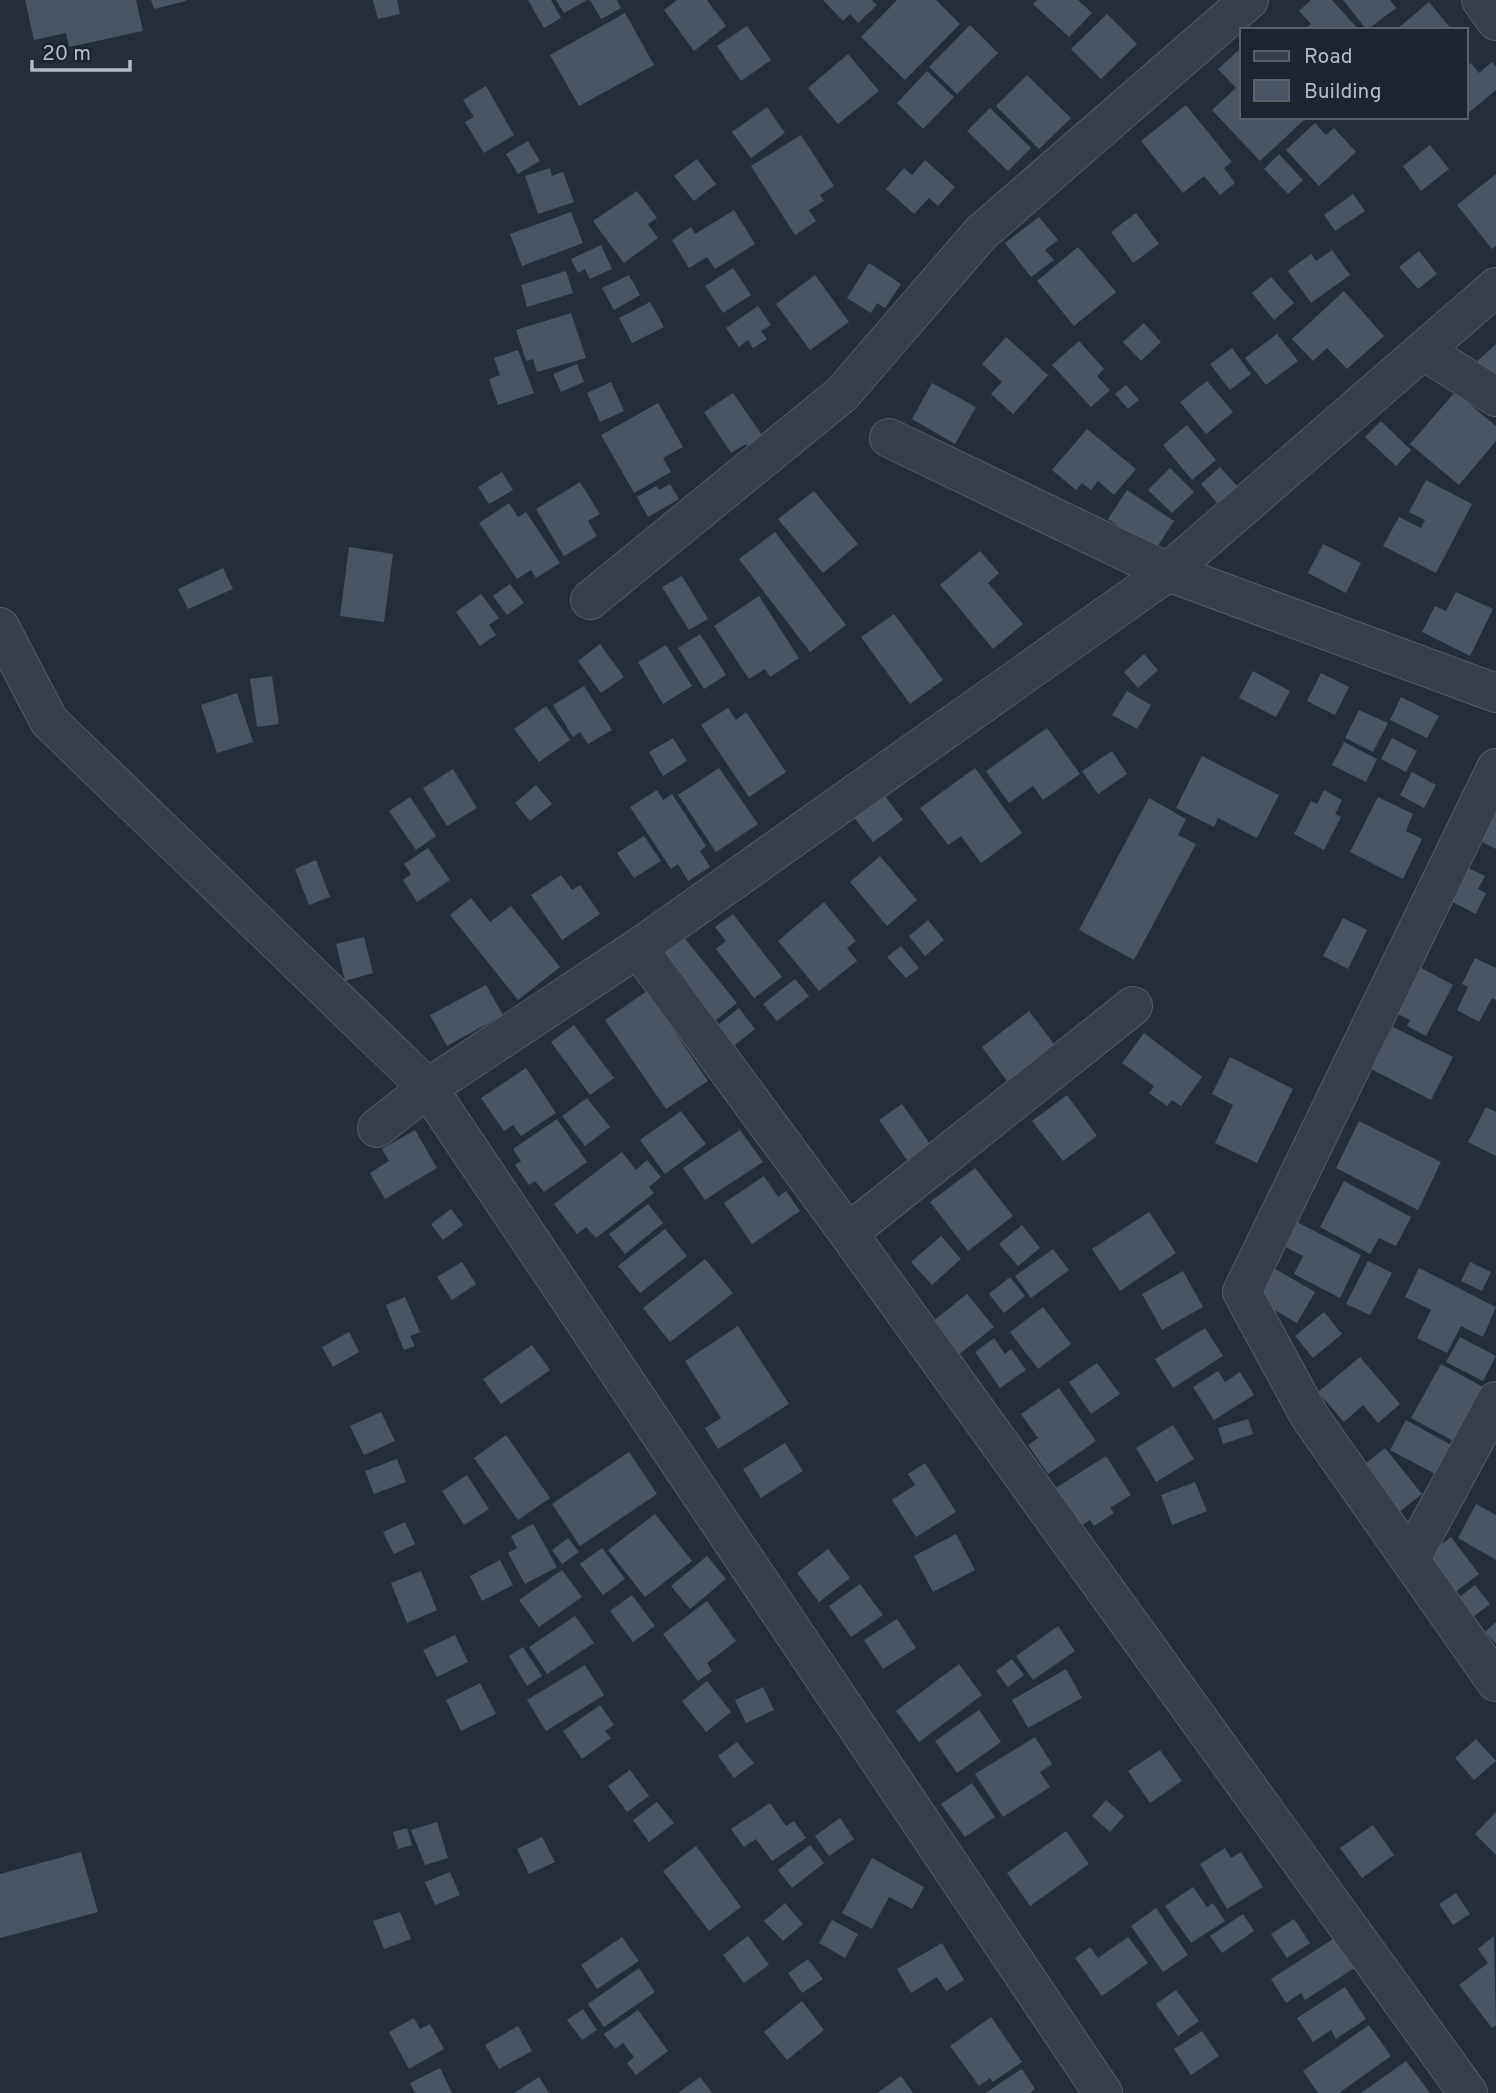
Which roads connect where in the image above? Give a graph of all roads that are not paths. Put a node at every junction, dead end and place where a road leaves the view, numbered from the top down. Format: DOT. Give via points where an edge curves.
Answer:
graph roads {
  1 [pos="1249,0"];
  2 [pos="1480,0"];
  3 [pos="1496,21"];
  4 [pos="1496,287"];
  5 [pos="1424,351"];
  6 [pos="1496,397"];
  7 [pos="889,438"];
  8 [pos="1168,572"];
  9 [pos="590,600"];
  10 [pos="0,626"];
  11 [pos="1496,693"];
  12 [pos="1496,768"];
  13 [pos="638,948"];
  14 [pos="1133,1006"];
  15 [pos="428,1088"];
  16 [pos="377,1128"];
  17 [pos="849,1233"];
  18 [pos="1496,1401"];
  19 [pos="1410,1560"];
  20 [pos="1496,1682"];
  21 [pos="1496,2078"];
  22 [pos="1103,2093"];
  23 [pos="1468,2093"];
  24 [pos="1483,2093"];
  1 -- 9 [label="street" via="981,233 842,394"];
  2 -- 3 [label="street"];
  4 -- 5 [label="street"];
  5 -- 6 [label="street"];
  5 -- 8 [label="street"];
  7 -- 8 [label="street"];
  8 -- 11 [label="street"];
  8 -- 13 [label="street"];
  10 -- 15 [label="street" via="49,721"];
  12 -- 19 [label="street" via="1242,1292 1310,1417"];
  13 -- 15 [label="street"];
  13 -- 17 [label="street"];
  14 -- 17 [label="street"];
  15 -- 16 [label="street"];
  15 -- 22 [label="street"];
  17 -- 23 [label="street"];
  18 -- 19 [label="street"];
  19 -- 20 [label="street"];
  21 -- 24 [label="street"];
}
